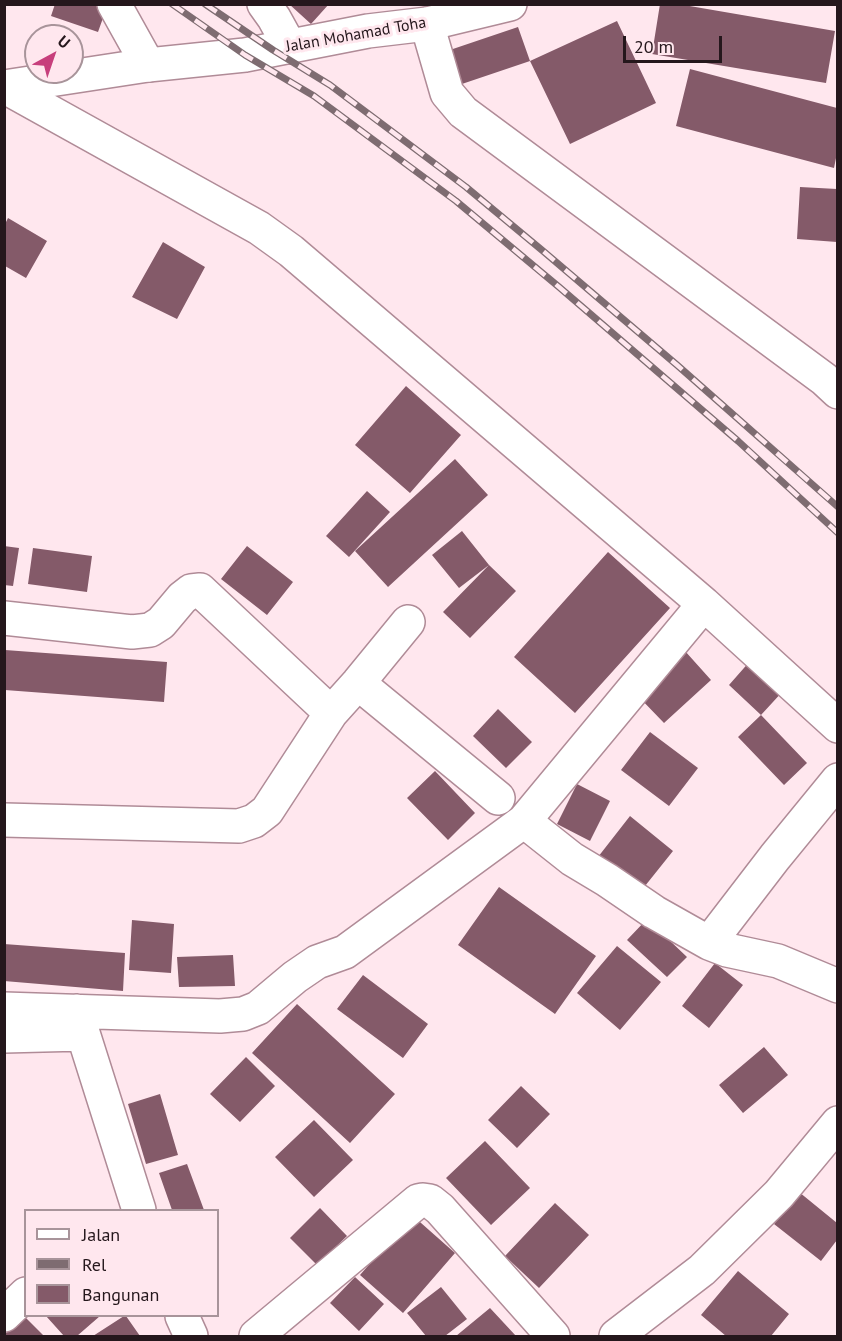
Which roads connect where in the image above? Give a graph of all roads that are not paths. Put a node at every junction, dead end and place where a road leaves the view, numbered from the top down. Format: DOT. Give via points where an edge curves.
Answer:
graph roads {
  1 [pos="114,4"];
  2 [pos="264,4"];
  3 [pos="510,4"];
  4 [pos="427,24"];
  5 [pos="281,48"];
  6 [pos="147,65"];
  7 [pos="5,87"];
  8 [pos="837,392"];
  9 [pos="704,604"];
  10 [pos="4,618"];
  11 [pos="408,622"];
  12 [pos="358,683"];
  13 [pos="331,714"];
  14 [pos="837,726"];
  15 [pos="837,780"];
  16 [pos="498,798"];
  17 [pos="4,820"];
  18 [pos="524,821"];
  19 [pos="709,943"];
  20 [pos="837,986"];
  21 [pos="4,1009"];
  22 [pos="79,1022"];
  23 [pos="4,1036"];
  24 [pos="837,1124"];
  25 [pos="132,1207"];
  26 [pos="24,1296"];
  27 [pos="4,1315"];
  28 [pos="182,1317"];
  29 [pos="191,1336"];
  30 [pos="256,1336"];
  31 [pos="553,1336"];
  32 [pos="616,1336"];
  1 -- 6 [label="street"];
  2 -- 5 [label="street" via="274,18"];
  3 -- 4 [label="street, Jalan Mohamad Toha"];
  4 -- 5 [label="street, Jalan Mohamad Toha"];
  4 -- 8 [label="street" via="447,93 463,112"];
  5 -- 6 [label="street, Jalan Mohamad Toha"];
  6 -- 7 [label="street, Jalan Mohamad Toha"];
  7 -- 9 [label="street" via="259,228 291,250"];
  9 -- 14 [label="street"];
  9 -- 18 [label="street"];
  10 -- 13 [label="street" via="132,632 150,630 182,598 200,590"];
  11 -- 12 [label="street"];
  12 -- 13 [label="street"];
  12 -- 16 [label="street"];
  13 -- 17 [label="street" via="267,811 239,826"];
  15 -- 19 [label="street"];
  18 -- 19 [label="street" via="573,859"];
  18 -- 22 [label="street" via="345,952 317,962 258,1008 220,1016"];
  19 -- 20 [label="street" via="778,961"];
  21 -- 22 [label="street"];
  22 -- 23 [label="street"];
  22 -- 25 [label="street"];
  24 -- 32 [label="street" via="779,1194 702,1270"];
  26 -- 27 [label="street"];
  28 -- 29 [label="street"];
  30 -- 31 [label="street" via="423,1200 440,1209"];
}
